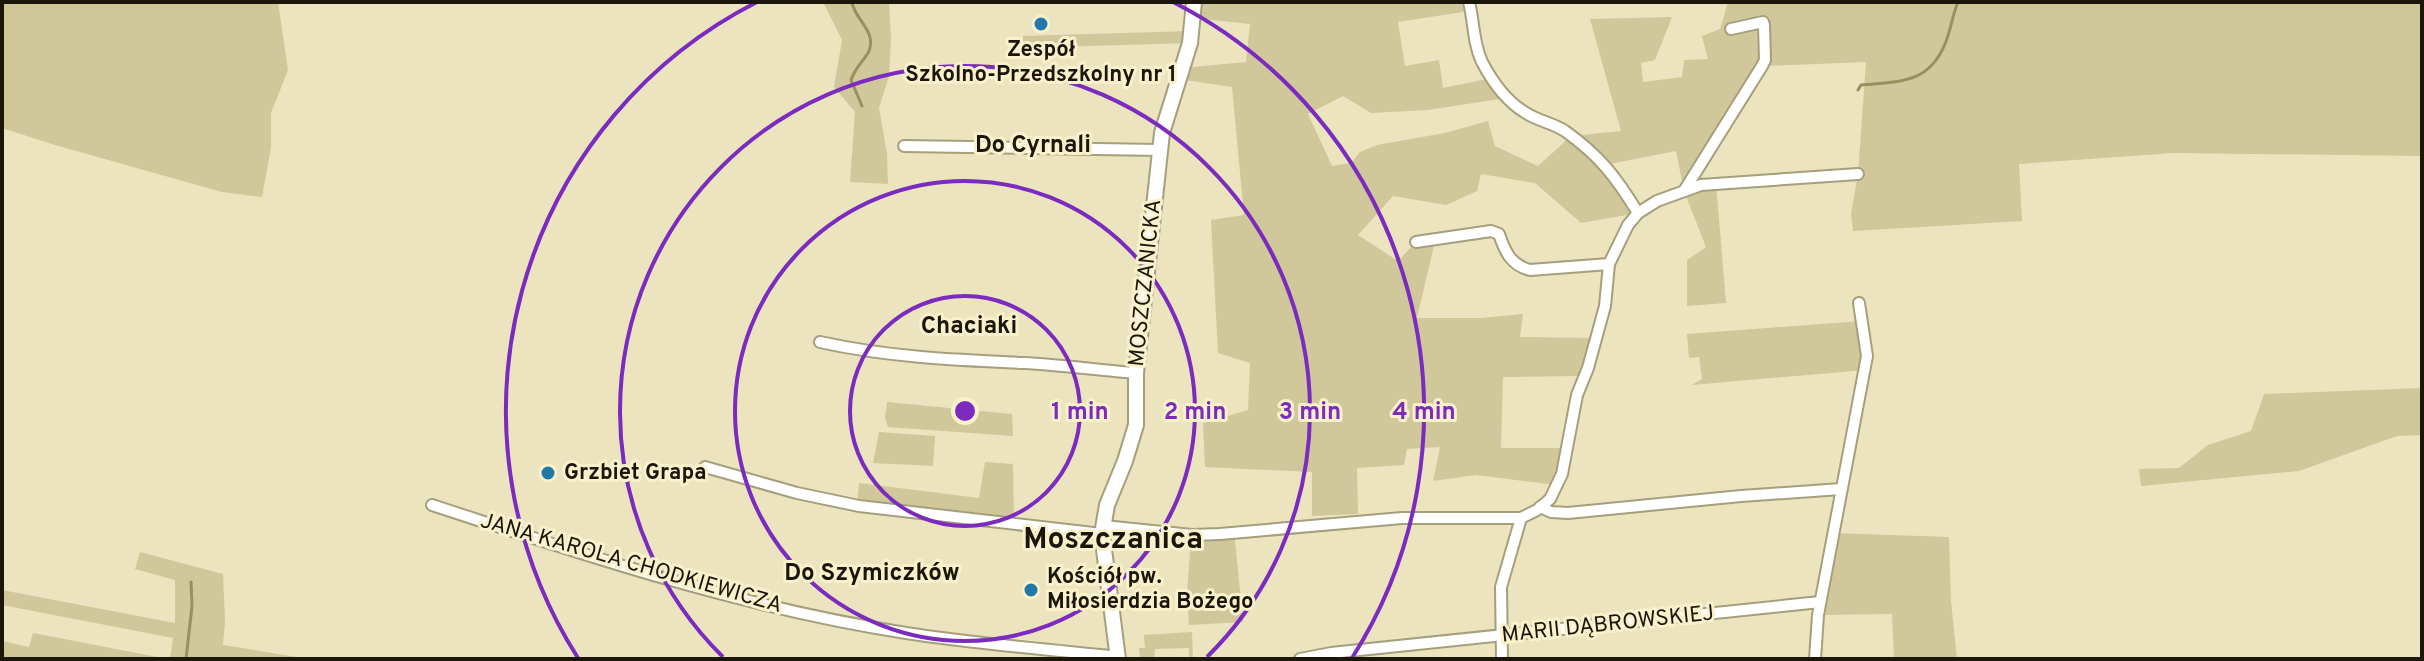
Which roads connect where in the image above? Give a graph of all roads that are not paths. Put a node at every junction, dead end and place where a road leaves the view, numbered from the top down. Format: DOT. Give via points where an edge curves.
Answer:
graph roads {
  1 [pos="1194,2"];
  2 [pos="1469,2"];
  3 [pos="1731,29"];
  4 [pos="904,146"];
  5 [pos="1160,150"];
  6 [pos="1858,174"];
  7 [pos="1684,191"];
  8 [pos="1638,213"];
  9 [pos="1416,242"];
  10 [pos="1609,264"];
  11 [pos="1859,303"];
  12 [pos="820,342"];
  13 [pos="1136,373"];
  14 [pos="705,467"];
  15 [pos="1841,489"];
  16 [pos="432,505"];
  17 [pos="1540,507"];
  18 [pos="1521,518"];
  19 [pos="1103,530"];
  20 [pos="1820,602"];
  21 [pos="1502,636"];
  22 [pos="1118,658"];
  23 [pos="1300,659"];
  24 [pos="1502,659"];
  25 [pos="1815,659"];
  1 -- 5 [label="street, MOSZCZANICKA" via="1190,43"];
  2 -- 8 [label="street" via="1481,60 1506,98 1589,149 1616,177"];
  3 -- 7 [label="street" via="1763,22 1765,60"];
  4 -- 5 [label="street"];
  5 -- 13 [label="street, MOSZCZANICKA"];
  6 -- 7 [label="street" via="1701,185"];
  7 -- 8 [label="street"];
  8 -- 10 [label="street"];
  9 -- 10 [label="street" via="1491,231 1499,234 1510,260 1530,270"];
  10 -- 17 [label="street" via="1605,306 1577,395 1562,474"];
  11 -- 15 [label="street" via="1867,356"];
  12 -- 13 [label="street" via="965,362"];
  13 -- 19 [label="street, MOSZCZANICKA" via="1136,425"];
  14 -- 19 [label="street" via="859,506"];
  15 -- 17 [label="street" via="1568,513"];
  15 -- 20 [label="street"];
  16 -- 22 [label="street, JANA KAROLA CHODKIEWICZA" via="745,600 906,633"];
  17 -- 18 [label="street"];
  18 -- 19 [label="street" via="1402,518 1192,535"];
  18 -- 21 [label="street" via="1501,587"];
  19 -- 22 [label="street, MOSZCZANICKA"];
  20 -- 21 [label="street, MARII DĄBROWSKIEJ"];
  20 -- 25 [label="street"];
  21 -- 23 [label="street, MARII DĄBROWSKIEJ"];
  21 -- 24 [label="street"];
}
